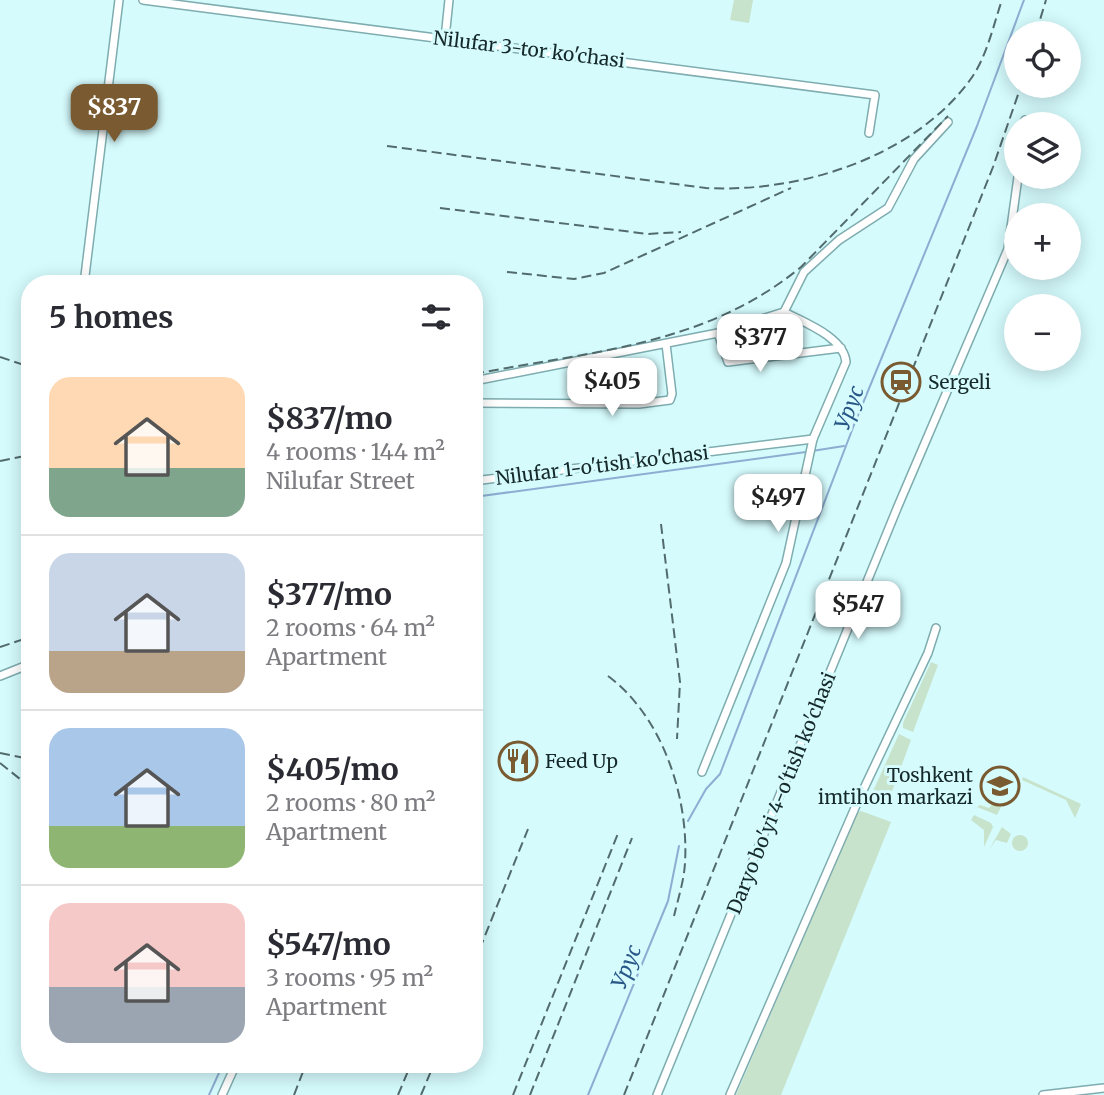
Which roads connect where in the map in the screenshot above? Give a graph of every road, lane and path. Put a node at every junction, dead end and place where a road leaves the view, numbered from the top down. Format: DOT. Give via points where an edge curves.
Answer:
graph roads {
  1 [pos="119,0"];
  2 [pos="144,0"];
  3 [pos="449,0"];
  4 [pos="446,38"];
  5 [pos="947,122"];
  6 [pos="869,133"];
  7 [pos="1016,189"];
  8 [pos="84,275"];
  9 [pos="784,312"];
  10 [pos="718,332"];
  11 [pos="666,344"];
  12 [pos="841,348"];
  13 [pos="483,380"];
  14 [pos="483,403"];
  15 [pos="813,439"];
  16 [pos="483,480"];
  17 [pos="936,628"];
  18 [pos="21,668"];
  19 [pos="0,676"];
  20 [pos="702,772"];
  21 [pos="232,1073"];
  22 [pos="1104,1088"];
  23 [pos="1088,1092"];
  24 [pos="222,1095"];
  25 [pos="657,1095"];
  26 [pos="730,1095"];
  27 [pos="1043,1095"];
  1 -- 8 [label="street"];
  2 -- 4 [label="street, Nilufar 3-tor ko'chasi"];
  3 -- 4 [label="street"];
  4 -- 6 [label="street, Nilufar 3-tor ko'chasi" via="875,95"];
  5 -- 9 [label="street" via="914,159 888,208 839,240 804,272"];
  7 -- 25 [label="street, Daryo bo'yi 4-o'tish ko'chasi" via="1005,257"];
  9 -- 10 [label="street"];
  9 -- 12 [label="street" via="813,326"];
  10 -- 11 [label="street"];
  10 -- 12 [label="street" via="728,362"];
  11 -- 13 [label="street"];
  11 -- 14 [label="street" via="672,394 667,401"];
  12 -- 15 [label="street" via="844,367"];
  15 -- 16 [label="street, Nilufar 1-o'tish ko'chasi"];
  15 -- 20 [label="street" via="786,563"];
  17 -- 26 [label="street"];
  18 -- 19 [label="street"];
  21 -- 24 [label="street"];
  22 -- 23 [label="street"];
  23 -- 27 [label="street"];
}
